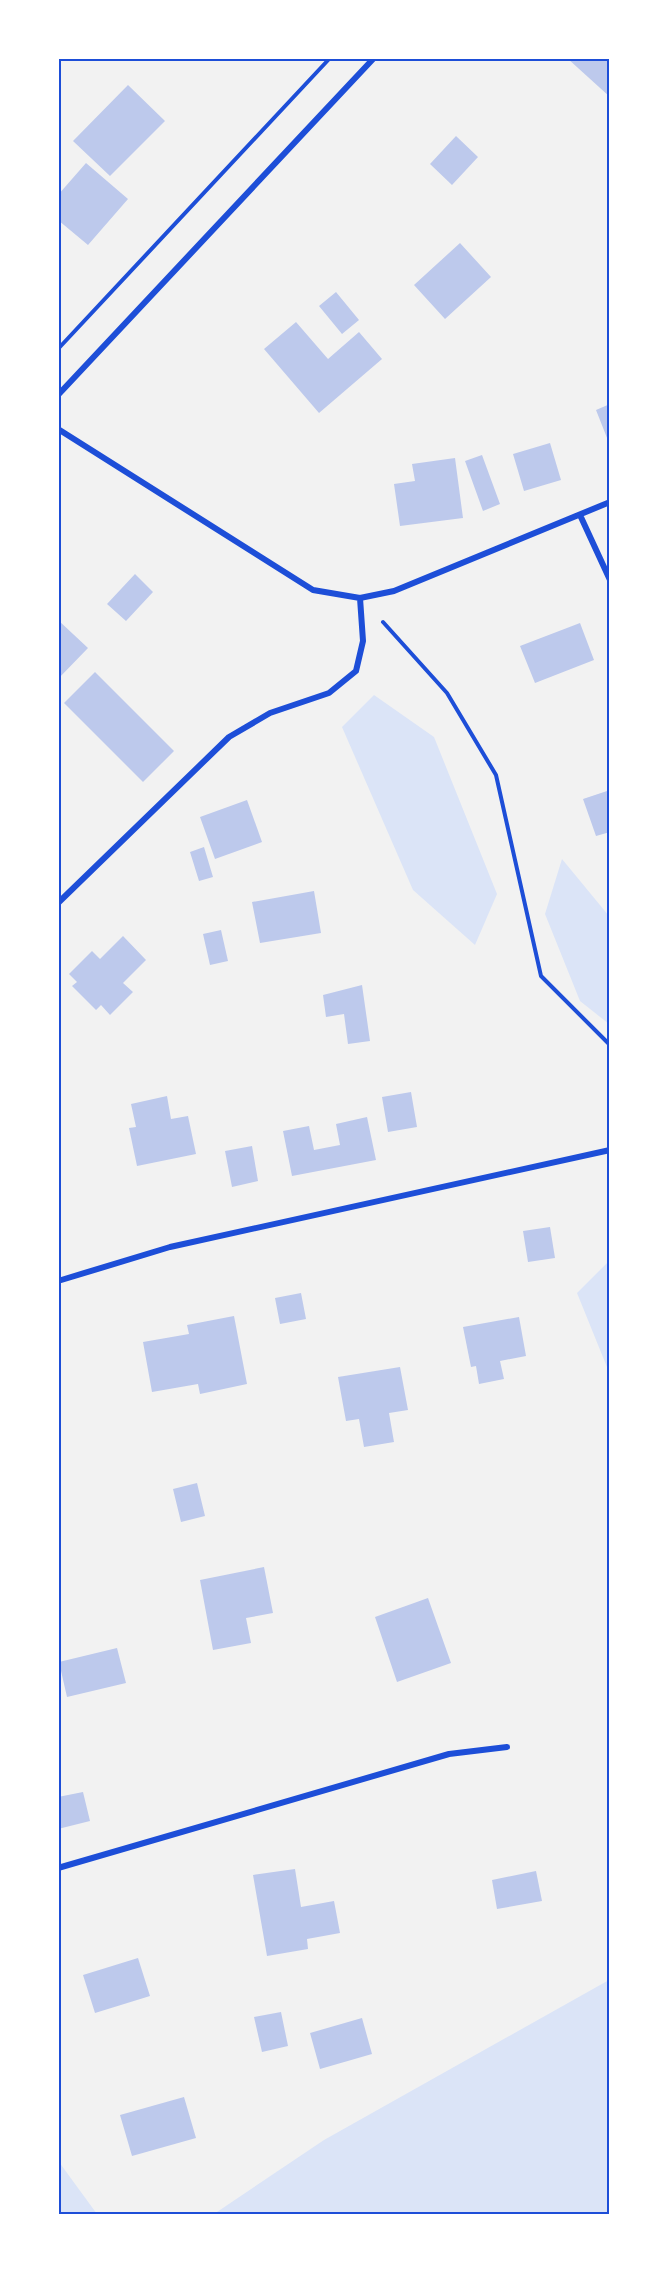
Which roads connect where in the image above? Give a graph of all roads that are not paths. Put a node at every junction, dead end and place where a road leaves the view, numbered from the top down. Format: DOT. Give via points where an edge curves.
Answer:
graph roads {
  1 [pos="374,58"];
  2 [pos="58,395"];
  3 [pos="58,429"];
  4 [pos="609,502"];
  5 [pos="580,515"];
  6 [pos="609,580"];
  7 [pos="360,598"];
  8 [pos="58,903"];
  9 [pos="609,1150"];
  10 [pos="58,1281"];
  11 [pos="507,1747"];
  12 [pos="58,1868"];
  1 -- 2 [label="street"];
  3 -- 7 [label="street" via="313,590"];
  4 -- 5 [label="street"];
  5 -- 6 [label="street"];
  5 -- 7 [label="street" via="394,591"];
  7 -- 8 [label="street" via="363,641 356,671 328,693 270,714 229,736"];
  9 -- 10 [label="street" via="170,1247"];
  11 -- 12 [label="street" via="449,1754"];
}
